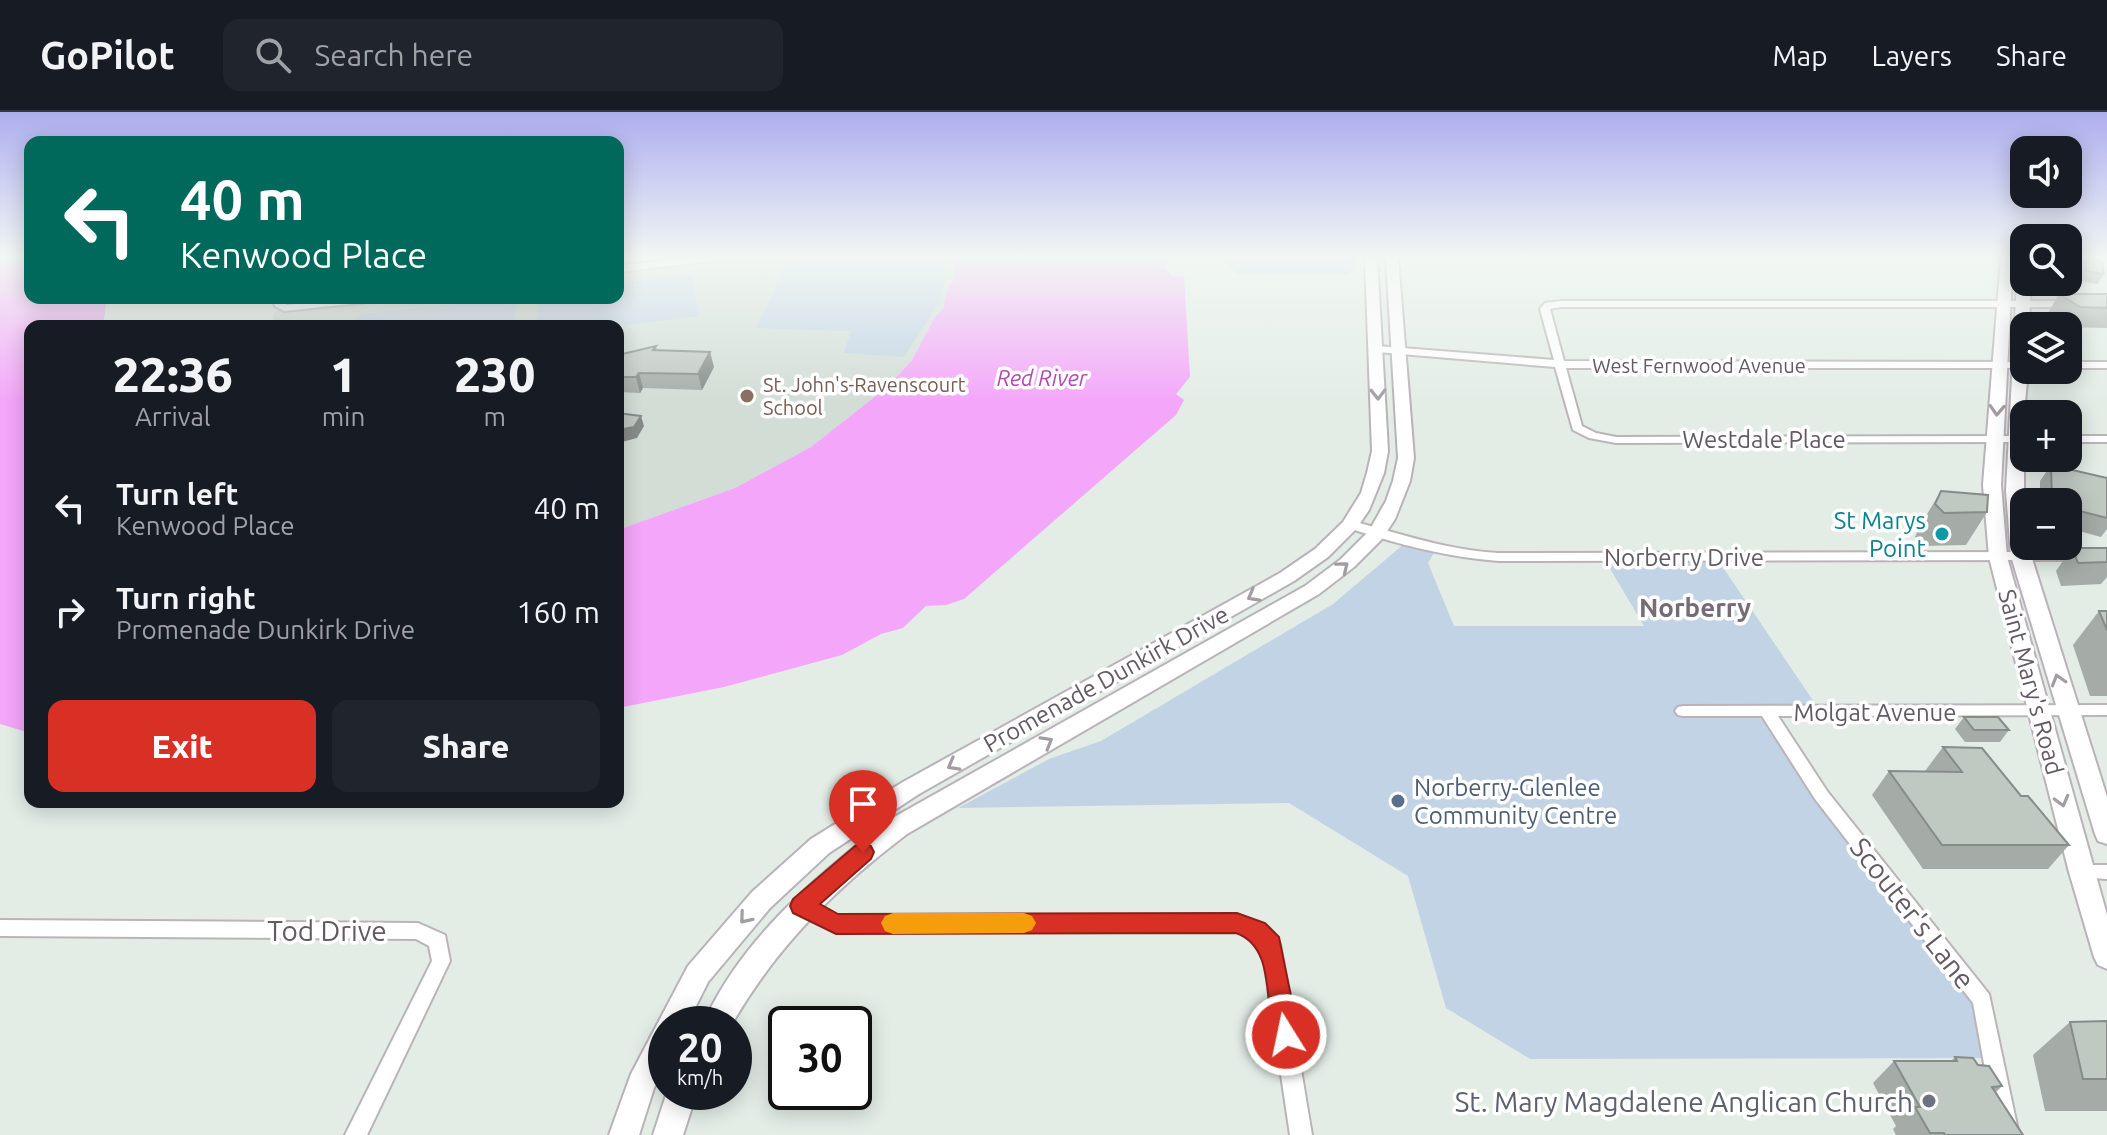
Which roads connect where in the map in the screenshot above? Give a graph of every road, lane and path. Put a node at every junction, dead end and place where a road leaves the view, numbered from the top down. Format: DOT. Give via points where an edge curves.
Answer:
graph roads {
  1 [pos="285,306"];
  2 [pos="312,306"];
  3 [pos="1374,306"];
  4 [pos="1396,306"];
  5 [pos="1547,306"];
  6 [pos="2003,306"];
  7 [pos="1377,349"];
  8 [pos="1400,350"];
  9 [pos="1562,364"];
  10 [pos="2082,365"];
  11 [pos="2107,365"];
  12 [pos="1999,366"];
  13 [pos="2010,366"];
  14 [pos="2010,439"];
  15 [pos="2082,439"];
  16 [pos="2107,439"];
  17 [pos="1995,440"];
  18 [pos="1352,525"];
  19 [pos="1379,534"];
  20 [pos="2010,556"];
  21 [pos="2082,556"];
  22 [pos="2107,556"];
  23 [pos="1998,557"];
  24 [pos="2021,560"];
  25 [pos="2067,710"];
  26 [pos="2107,710"];
  27 [pos="1683,711"];
  28 [pos="1767,712"];
  29 [pos="2037,712"];
  30 [pos="2107,834"];
  31 [pos="2081,872"];
  32 [pos="2107,872"];
  33 [pos="801,906"];
  34 [pos="0,928"];
  35 [pos="2107,957"];
  36 [pos="682,1006"];
  37 [pos="727,1006"];
  38 [pos="648,1070"];
  39 [pos="676,1110"];
  40 [pos="624,1133"];
  41 [pos="356,1135"];
  42 [pos="668,1135"];
  43 [pos="1301,1135"];
  44 [pos="2008,1135"];
  1 -- 2 [label="street"];
  3 -- 7 [label="main road, Promenade Dunkirk Drive"];
  4 -- 8 [label="main road, Promenade Dunkirk Drive"];
  5 -- 9 [label="street"];
  6 -- 12 [label="main road, Saint Mary's Road"];
  7 -- 8 [label="street, West Fernwood Avenue"];
  7 -- 18 [label="main road, Promenade Dunkirk Drive, one-way" via="1377,478"];
  8 -- 9 [label="street, West Fernwood Avenue"];
  8 -- 19 [label="main road, Promenade Dunkirk Drive" via="1404,471"];
  9 -- 12 [label="street, West Fernwood Avenue"];
  9 -- 17 [label="street, Westdale Place" via="1577,428 1604,438"];
  10 -- 11 [label="street"];
  12 -- 13 [label="street, West Fernwood Avenue"];
  12 -- 17 [label="main road, Saint Mary's Road, one-way"];
  14 -- 17 [label="street, Westdale Place"];
  15 -- 16 [label="street"];
  17 -- 23 [label="main road, Saint Mary's Road" via="1992,485"];
  18 -- 19 [label="street, Norberry Drive"];
  18 -- 36 [label="main road, Promenade Dunkirk Drive, one-way" via="1321,556 1287,577 911,788 820,846 761,900 707,963"];
  19 -- 23 [label="street, Norberry Drive" via="1463,556"];
  33 -- 19 [label="main road, Promenade Dunkirk Drive, one-way" via="845,865 898,827 1312,590"];
  20 -- 23 [label="street, Norberry Drive"];
  21 -- 22 [label="street, Norberry Drive"];
  23 -- 29 [label="main road, Saint Mary's Road"];
  25 -- 24 [label="main road, Saint Mary's Road, one-way"];
  25 -- 26 [label="street, Molgat Avenue"];
  25 -- 29 [label="street, Molgat Avenue"];
  25 -- 30 [label="main road, Saint Mary's Road"];
  27 -- 28 [label="street, Molgat Avenue"];
  28 -- 29 [label="street, Molgat Avenue"];
  28 -- 44 [label="street, Scouter's Lane" via="1821,795 1982,1000"];
  29 -- 31 [label="main road, Saint Mary's Road, one-way"];
  31 -- 32 [label="street"];
  31 -- 35 [label="main road, Saint Mary's Road"];
  33 -- 37 [label="main road, Promenade Dunkirk Drive"];
  33 -- 43 [label="street" via="836,924 1237,923 1257,930 1271,944"];
  34 -- 41 [label="street, Tod Drive" via="418,931 438,941 441,961"];
  38 -- 40 [label="main road"];
  39 -- 42 [label="main road"];
}
